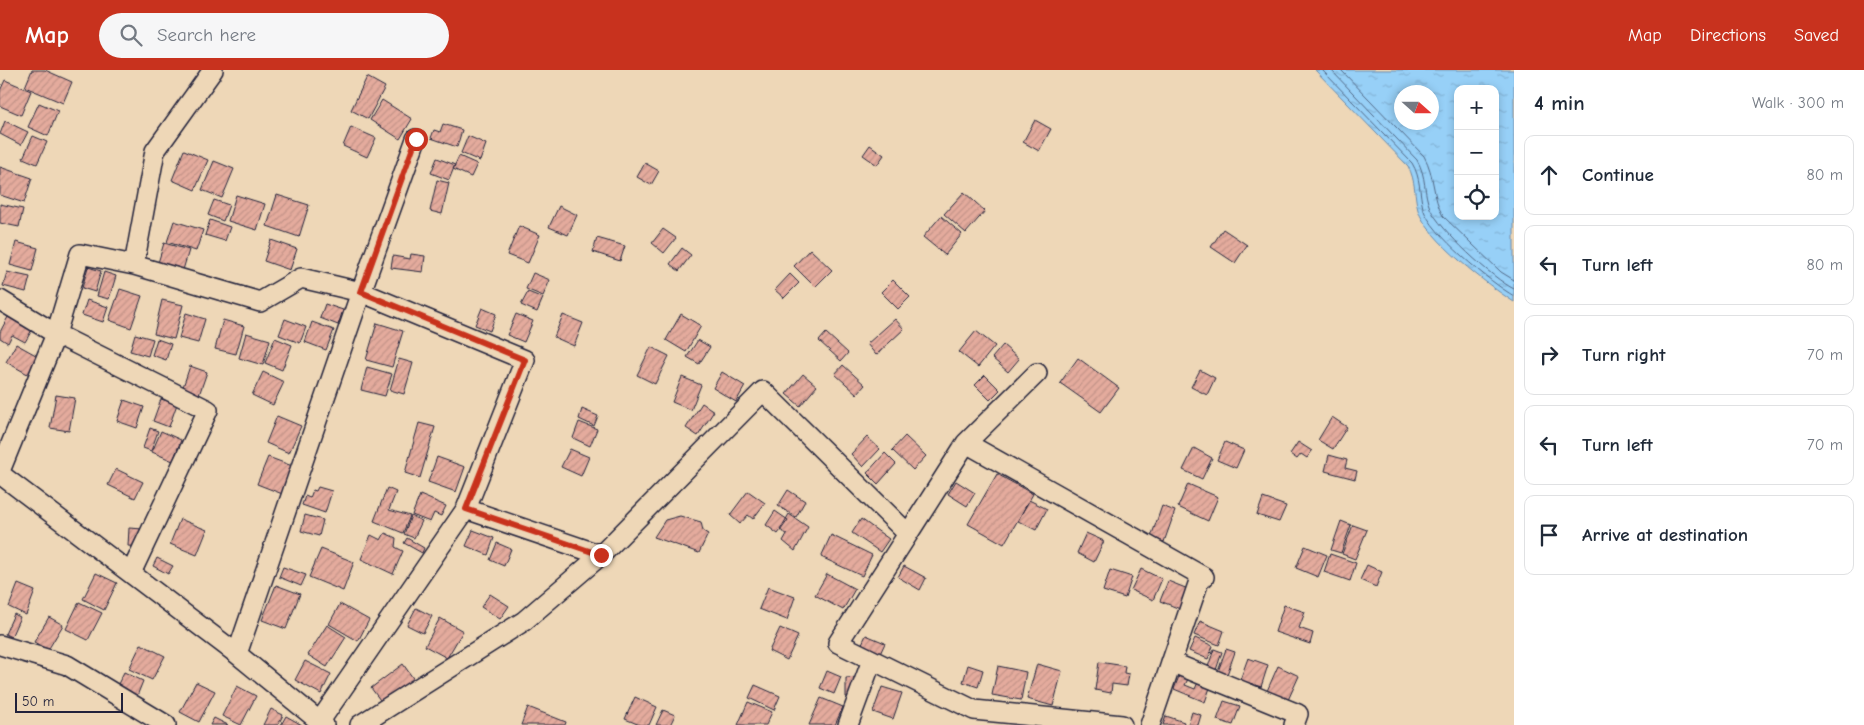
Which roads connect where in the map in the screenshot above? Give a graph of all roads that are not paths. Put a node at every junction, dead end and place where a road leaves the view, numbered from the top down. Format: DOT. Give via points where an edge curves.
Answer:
graph roads {
  1 [pos="214,70"];
  2 [pos="416,139"];
  3 [pos="134,265"];
  4 [pos="361,292"];
  5 [pos="0,300"];
  6 [pos="56,334"];
  7 [pos="1037,373"];
  8 [pos="966,442"];
  9 [pos="0,473"];
  10 [pos="466,509"];
  11 [pos="908,534"];
  12 [pos="601,555"];
  13 [pos="131,573"];
  14 [pos="0,645"];
  15 [pos="237,654"];
  16 [pos="872,660"];
  17 [pos="1171,662"];
  18 [pos="318,722"];
  19 [pos="166,725"];
  20 [pos="360,725"];
  21 [pos="848,725"];
  22 [pos="1122,725"];
  23 [pos="1150,725"];
  24 [pos="1294,725"];
  1 -- 3 [label="street" via="155,152"];
  2 -- 4 [label="street"];
  3 -- 4 [label="street" via="260,302 301,278"];
  3 -- 6 [label="street" via="80,254"];
  4 -- 10 [label="street" via="525,360"];
  4 -- 15 [label="street"];
  5 -- 6 [label="street"];
  6 -- 9 [label="street"];
  6 -- 13 [label="street" via="208,410"];
  7 -- 8 [label="street"];
  8 -- 11 [label="street"];
  8 -- 17 [label="street" via="1201,580"];
  9 -- 13 [label="street"];
  10 -- 12 [label="street"];
  10 -- 18 [label="street"];
  11 -- 12 [label="street" via="763,391"];
  11 -- 16 [label="street" via="838,643"];
  12 -- 20 [label="street" via="524,621"];
  13 -- 15 [label="street"];
  14 -- 19 [label="street" via="67,665"];
  15 -- 18 [label="street"];
  16 -- 21 [label="street"];
  16 -- 22 [label="street" via="974,710"];
  17 -- 23 [label="street"];
  17 -- 24 [label="street" via="1298,714"];
}
